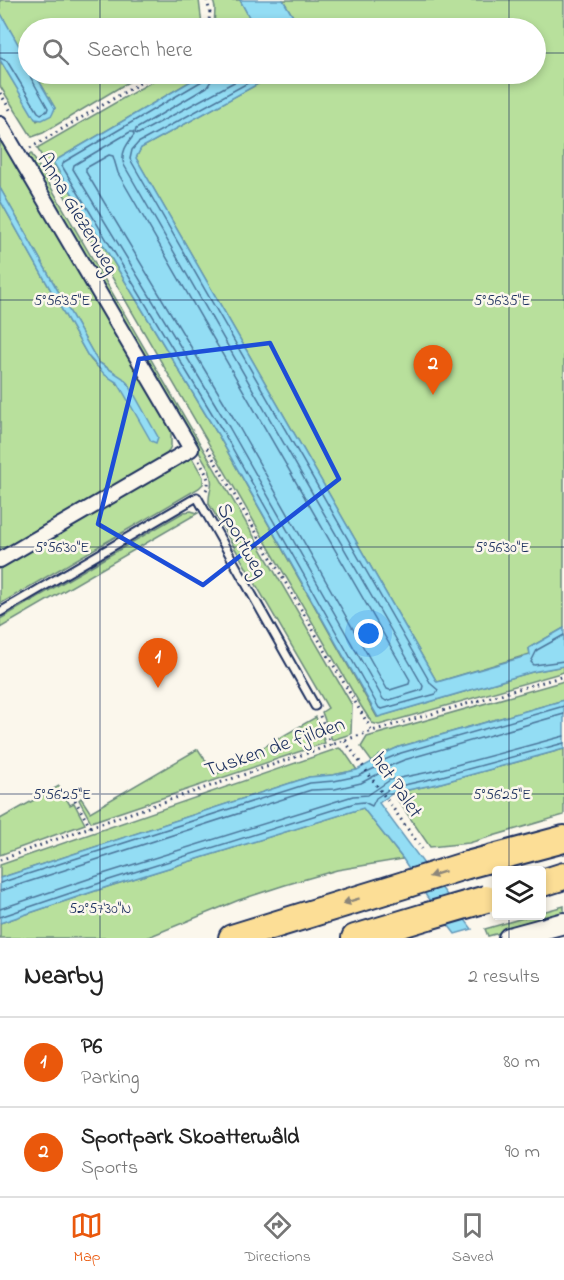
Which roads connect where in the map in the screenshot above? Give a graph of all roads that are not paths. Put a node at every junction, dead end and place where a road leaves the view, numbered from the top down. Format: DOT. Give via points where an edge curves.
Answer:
graph roads {
  1 [pos="0,124"];
  2 [pos="0,560"];
  3 [pos="0,612"];
  4 [pos="315,706"];
  5 [pos="564,839"];
  6 [pos="564,876"];
  7 [pos="546,882"];
  8 [pos="491,897"];
  9 [pos="564,923"];
  10 [pos="232,938"];
  11 [pos="355,938"];
  12 [pos="509,938"];
  1 -- 2 [label="street, Anna Giezenweg" via="191,449"];
  3 -- 4 [label="lane, Sportweg" via="197,497"];
  5 -- 10 [label="highway, one-way, bridge"];
  6 -- 7 [label="highway"];
  8 -- 11 [label="highway, bridge"];
  9 -- 12 [label="main road"];
}
